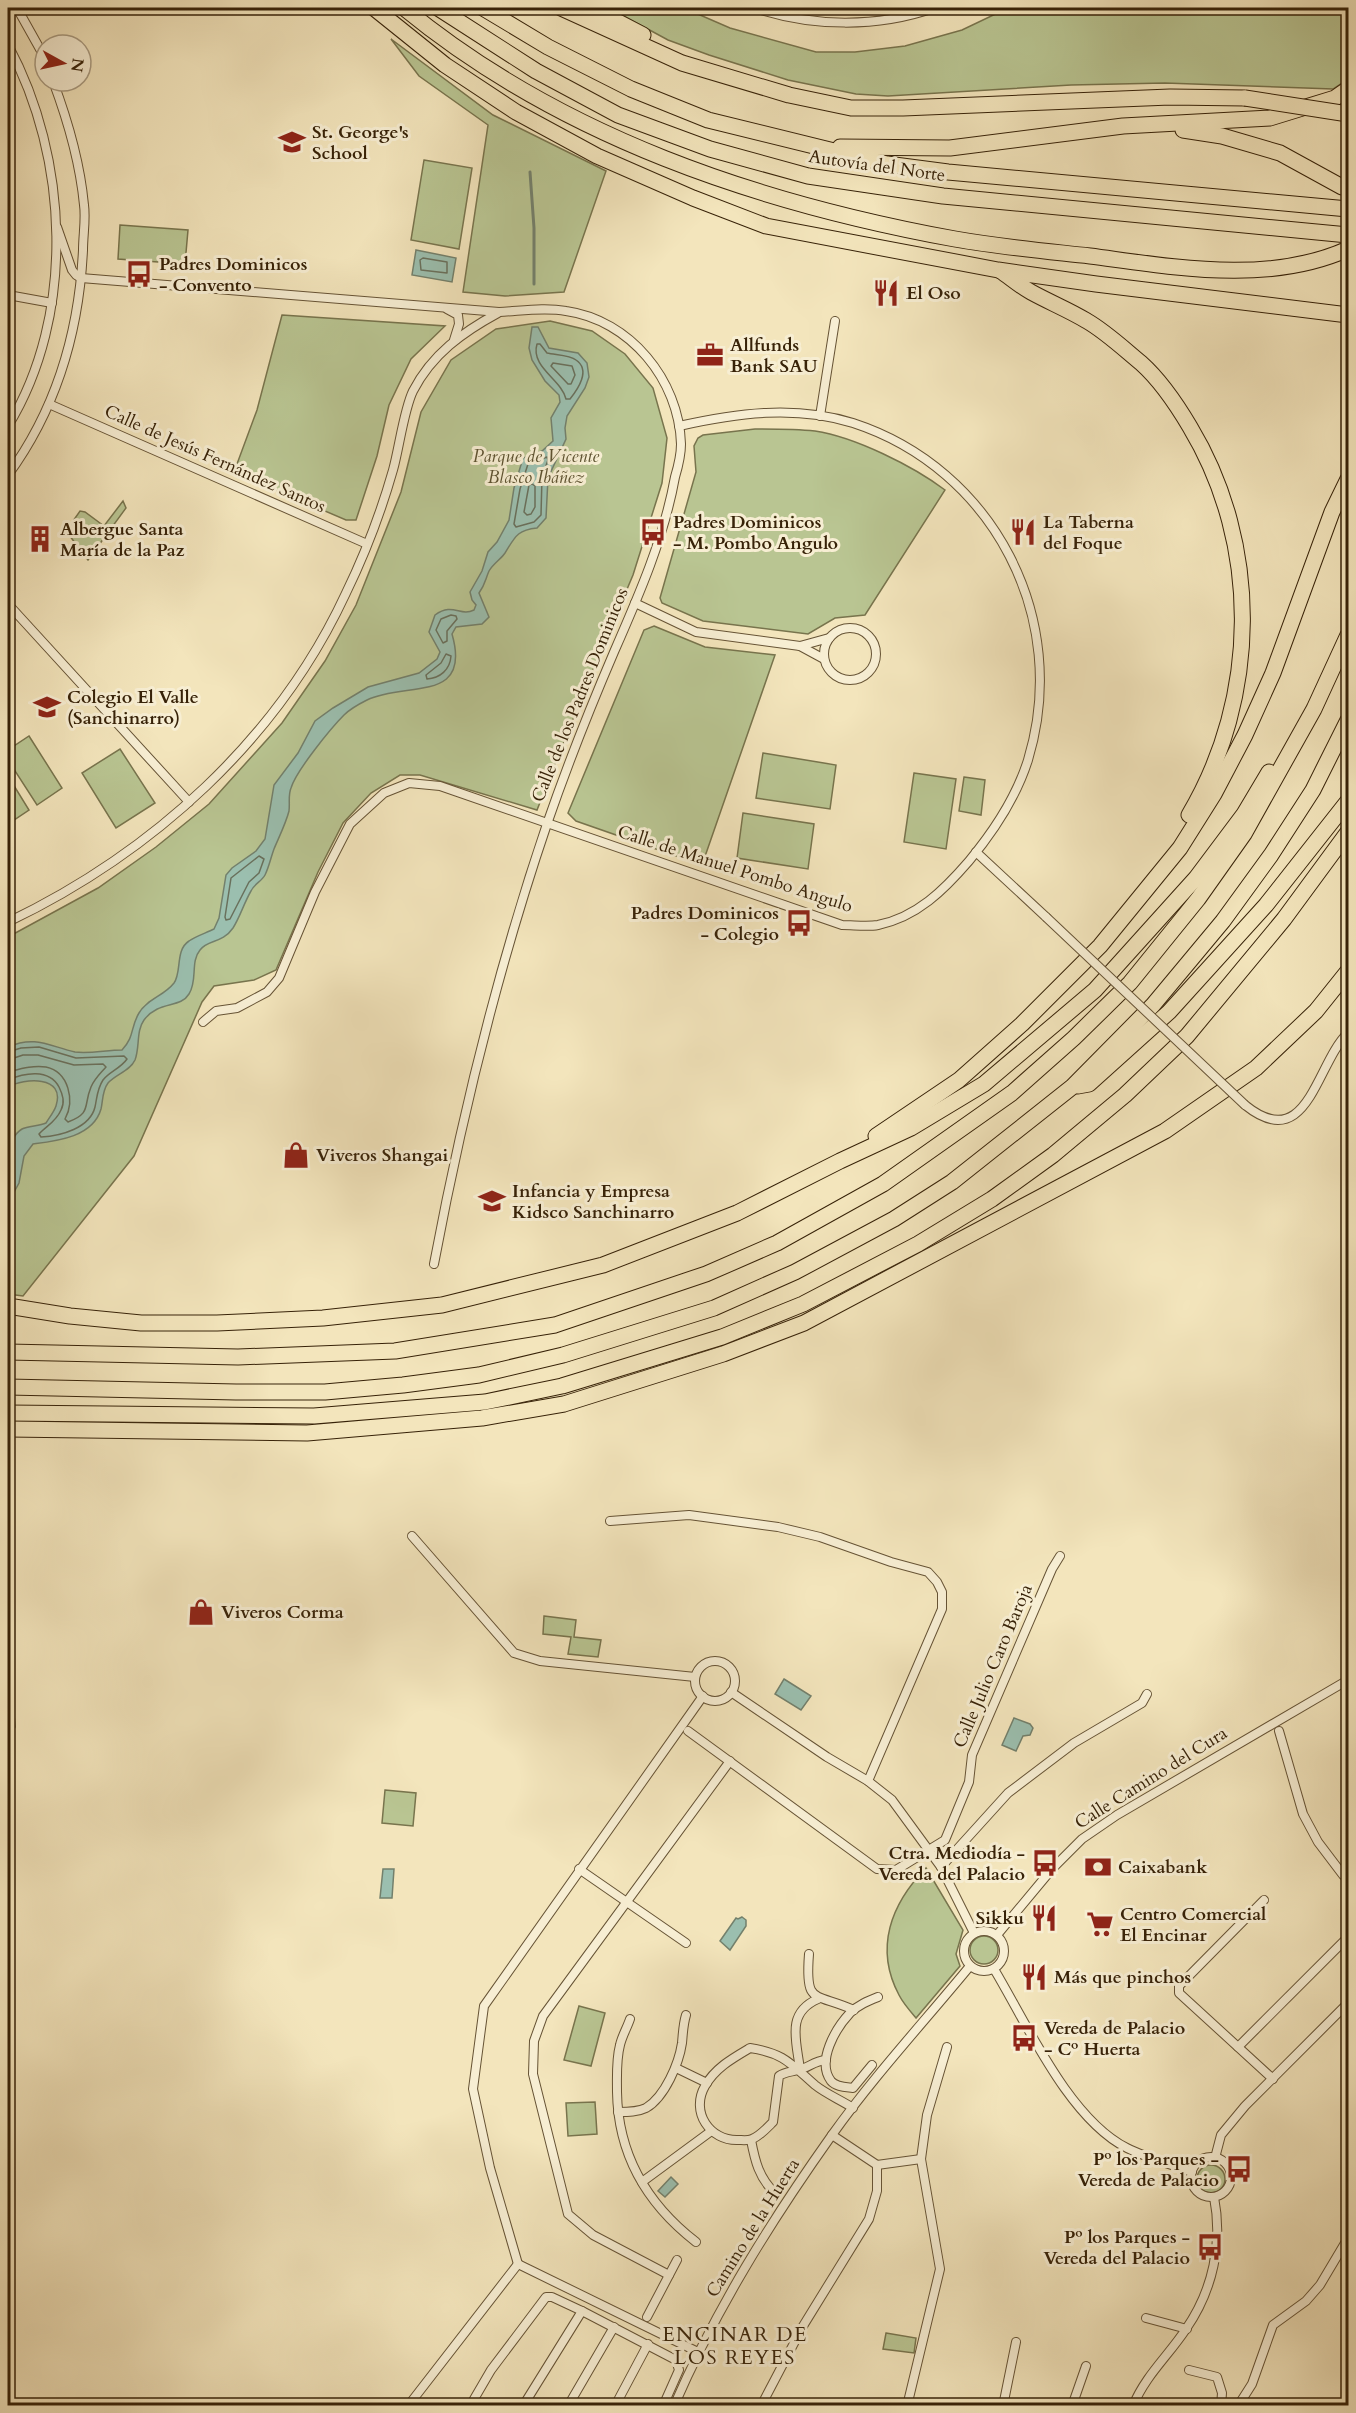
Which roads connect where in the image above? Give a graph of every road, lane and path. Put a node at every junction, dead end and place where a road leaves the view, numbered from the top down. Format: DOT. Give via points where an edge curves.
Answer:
graph roads {
  1 [pos="17,8"];
  2 [pos="374,8"];
  3 [pos="404,8"];
  4 [pos="438,8"];
  5 [pos="483,8"];
  6 [pos="561,8"];
  7 [pos="591,8"];
  8 [pos="755,8"];
  9 [pos="934,8"];
  10 [pos="33,37"];
  11 [pos="8,45"];
  12 [pos="682,63"];
  13 [pos="1348,89"];
  14 [pos="58,93"];
  15 [pos="1348,114"];
  16 [pos="1123,126"];
  17 [pos="811,146"];
  18 [pos="1342,187"];
  19 [pos="1348,209"];
  20 [pos="57,227"];
  21 [pos="1348,235"];
  22 [pos="1348,249"];
  23 [pos="998,270"];
  24 [pos="81,278"];
  25 [pos="8,295"];
  26 [pos="52,303"];
  27 [pos="443,308"];
  28 [pos="499,312"];
  29 [pos="1348,315"];
  30 [pos="836,321"];
  31 [pos="454,340"];
  32 [pos="49,404"];
  33 [pos="820,416"];
  34 [pos="8,426"];
  35 [pos="679,426"];
  36 [pos="8,475"];
  37 [pos="1348,479"];
  38 [pos="367,544"];
  39 [pos="635,603"];
  40 [pos="8,604"];
  41 [pos="1348,635"];
  42 [pos="829,638"];
  43 [pos="800,646"];
  44 [pos="824,658"];
  45 [pos="1314,709"];
  46 [pos="1348,720"];
  47 [pos="1348,801"];
  48 [pos="189,802"];
  49 [pos="547,823"];
  50 [pos="1348,832"];
  51 [pos="976,852"];
  52 [pos="1140,898"];
  53 [pos="8,922"];
  54 [pos="1348,971"];
  55 [pos="203,1022"];
  56 [pos="1348,1033"];
  57 [pos="1072,1087"];
  58 [pos="840,1161"];
  59 [pos="434,1264"];
  60 [pos="8,1306"];
  61 [pos="8,1316"];
  62 [pos="70,1316"];
  63 [pos="8,1352"];
  64 [pos="8,1387"];
  65 [pos="8,1413"];
  66 [pos="8,1430"];
  67 [pos="610,1521"];
  68 [pos="412,1536"];
  69 [pos="1060,1556"];
  70 [pos="695,1677"];
  71 [pos="1348,1680"];
  72 [pos="732,1692"];
  73 [pos="1147,1694"];
  74 [pos="703,1696"];
  75 [pos="688,1731"];
  76 [pos="1279,1731"];
  77 [pos="730,1761"];
  78 [pos="868,1781"];
  79 [pos="928,1851"];
  80 [pos="940,1867"];
  81 [pos="579,1869"];
  82 [pos="1348,1879"];
  83 [pos="1264,1900"];
  84 [pos="626,1903"];
  85 [pos="974,1933"];
  86 [pos="997,1935"];
  87 [pos="1348,1937"];
  88 [pos="686,1943"];
  89 [pos="809,1954"];
  90 [pos="970,1966"];
  91 [pos="994,1969"];
  92 [pos="878,1997"];
  93 [pos="818,1999"];
  94 [pos="1348,2003"];
  95 [pos="854,2010"];
  96 [pos="686,2015"];
  97 [pos="630,2019"];
  98 [pos="947,2047"];
  99 [pos="1238,2047"];
  100 [pos="826,2060"];
  101 [pos="872,2065"];
  102 [pos="676,2068"];
  103 [pos="800,2070"];
  104 [pos="1273,2079"];
  105 [pos="707,2083"];
  106 [pos="853,2108"];
  107 [pos="618,2112"];
  108 [pos="710,2132"];
  109 [pos="832,2135"];
  110 [pos="751,2140"];
  111 [pos="1215,2158"];
  112 [pos="921,2159"];
  113 [pos="877,2165"];
  114 [pos="1192,2172"];
  115 [pos="642,2182"];
  116 [pos="775,2193"];
  117 [pos="1214,2197"];
  118 [pos="1348,2238"];
  119 [pos="696,2242"];
  120 [pos="677,2260"];
  121 [pos="518,2265"];
  122 [pos="669,2275"];
  123 [pos="582,2311"];
  124 [pos="647,2317"];
  125 [pos="1146,2318"];
  126 [pos="614,2327"];
  127 [pos="1187,2329"];
  128 [pos="1016,2342"];
  129 [pos="648,2344"];
  130 [pos="698,2352"];
  131 [pos="1086,2366"];
  132 [pos="1189,2370"];
  133 [pos="408,2406"];
  134 [pos="470,2406"];
  135 [pos="523,2406"];
  136 [pos="567,2406"];
  137 [pos="615,2406"];
  138 [pos="663,2406"];
  139 [pos="674,2406"];
  140 [pos="761,2406"];
  141 [pos="905,2406"];
  142 [pos="1003,2406"];
  143 [pos="1072,2406"];
  144 [pos="1133,2406"];
  145 [pos="1221,2406"];
  146 [pos="1238,2406"];
  1 -- 10 [label="street"];
  2 -- 23 [label="highway" via="445,65 516,112 597,156 693,198 766,226"];
  3 -- 22 [label="highway" via="519,89 608,135 702,174 801,205 980,242 1172,267 1231,271 1281,268"];
  4 -- 21 [label="highway, Autovía del Norte" via="536,71 618,115 710,149 808,176 943,195"];
  5 -- 17 [label="highway, Autovía del Norte" via="548,47 631,89 708,120"];
  6 -- 12 [label="highway"];
  7 -- 12 [label="highway" via="665,45"];
  8 -- 9 [label="street" via="836,22 883,20"];
  11 -- 20 [label="street" via="43,133 56,196"];
  12 -- 15 [label="highway, bridge" via="789,95 851,108 1158,97 1245,98"];
  13 -- 16 [label="highway" via="1335,98 1270,118"];
  14 -- 24 [label="street" via="71,130 84,206"];
  16 -- 17 [label="highway" via="950,148"];
  16 -- 18 [label="highway" via="1222,136 1280,153"];
  17 -- 19 [label="highway, Autovía del Norte" via="887,165"];
  20 -- 24 [label="street" via="72,270"];
  20 -- 26 [label="street"];
  23 -- 29 [label="highway"];
  23 -- 52 [label="highway" via="1089,322 1142,364 1178,406 1207,455 1228,507 1243,613 1240,668 1226,733 1199,799"];
  24 -- 27 [label="street, Calle de los Padres Dominicos"];
  24 -- 32 [label="street" via="69,351"];
  25 -- 26 [label="street"];
  26 -- 34 [label="street" via="37,361"];
  27 -- 28 [label="street, Calle de los Padres Dominicos"];
  27 -- 31 [label="street" via="458,315"];
  28 -- 31 [label="street"];
  28 -- 35 [label="street, Calle de los Padres Dominicos" via="568,311 608,324 654,365 669,390"];
  30 -- 33 [label="street"];
  31 -- 38 [label="street" via="436,357 412,392 393,472"];
  32 -- 36 [label="street" via="26,450"];
  32 -- 38 [label="street, Calle de Jesús Fernández Santos"];
  33 -- 35 [label="street, Calle de Manuel Pombo Angulo" via="784,411 746,413"];
  33 -- 51 [label="street, Calle de Manuel Pombo Angulo" via="882,435 932,463 992,525 1029,601 1040,666 1036,727 1015,793"];
  35 -- 39 [label="street, Calle de los Padres Dominicos" via="681,447 670,508"];
  37 -- 52 [label="highway" via="1245,735 1180,848"];
  38 -- 48 [label="street" via="322,639 289,690 261,729"];
  39 -- 43 [label="street" via="696,632"];
  39 -- 49 [label="street, Calle de los Padres Dominicos"];
  40 -- 48 [label="street"];
  41 -- 45 [label="highway"];
  42 -- 43 [label="street"];
  42 -- 44 [label="street"];
  42 -- 44 [label="street" via="840,629 861,630 870,636 876,656 866,675 855,680 834,675"];
  43 -- 44 [label="street"];
  45 -- 58 [label="highway" via="1299,722 1244,814 1196,878 1095,990 984,1084 912,1128"];
  45 -- 63 [label="highway" via="1244,834 1130,983 1012,1093 884,1184 777,1243 706,1274 555,1325 395,1351 238,1357"];
  46 -- 57 [label="highway" via="1313,790 1223,921 1153,1005"];
  47 -- 57 [label="highway" via="1266,905 1169,1012 1089,1084"];
  48 -- 53 [label="street" via="108,866"];
  49 -- 51 [label="street, Calle de Manuel Pombo Angulo" via="842,925 877,925 900,919 934,898"];
  49 -- 55 [label="street, Calle de Manuel Pombo Angulo" via="440,786 409,783 384,793 350,824 315,892 279,978 267,992 237,1008 216,1011"];
  49 -- 59 [label="street, Calle de los Padres Dominicos" via="485,1029"];
  50 -- 65 [label="highway" via="1284,919 1187,1036 1125,1095 993,1199 918,1244 803,1304 722,1337 562,1386 485,1402 314,1416"];
  51 -- 56 [label="street, bridge" via="1245,1105 1264,1118 1285,1118 1305,1107 1332,1053"];
  52 -- 58 [label="highway" via="1100,946 959,1080"];
  54 -- 66 [label="highway" via="1316,1011 1256,1068 1166,1131 804,1323 723,1354 564,1404 482,1418 307,1433"];
  57 -- 64 [label="highway" via="952,1182 795,1272 714,1308 563,1355 478,1375 325,1392"];
  58 -- 62 [label="highway" via="737,1213 603,1265 442,1305 323,1318 217,1323 141,1323"];
  60 -- 62 [label="highway"];
  61 -- 62 [label="highway"];
  67 -- 78 [label="street" via="689,1515 778,1527 927,1572 937,1582 942,1592 942,1609"];
  68 -- 70 [label="street" via="514,1653 540,1661"];
  69 -- 79 [label="street, Calle Julio Caro Baroja" via="972,1755 969,1782 945,1840"];
  70 -- 72 [label="street" via="705,1663 722,1662 734,1675"];
  70 -- 74 [label="street" via="696,1688"];
  71 -- 86 [label="street, Calle Camino del Cura" via="1082,1839"];
  72 -- 74 [label="street" via="718,1700"];
  72 -- 78 [label="street"];
  73 -- 80 [label="street" via="1142,1703 1074,1743 1008,1793"];
  74 -- 81 [label="street"];
  75 -- 77 [label="street, Calle Julio Caro Baroja"];
  76 -- 82 [label="street" via="1303,1814 1318,1842"];
  77 -- 79 [label="street, Calle Julio Caro Baroja" via="877,1869 896,1870"];
  77 -- 84 [label="street"];
  78 -- 79 [label="street" via="892,1800"];
  79 -- 80 [label="street"];
  80 -- 85 [label="street"];
  81 -- 84 [label="street"];
  81 -- 121 [label="street" via="484,2006 473,2089 490,2168"];
  83 -- 99 [label="street" via="1179,1986 1179,1993"];
  84 -- 88 [label="street"];
  84 -- 122 [label="street" via="543,2016 534,2041 533,2074 567,2214 593,2235"];
  85 -- 86 [label="street" via="982,1930"];
  85 -- 90 [label="street" via="968,1938 964,1953"];
  86 -- 91 [label="street" via="1004,1956"];
  87 -- 99 [label="street"];
  89 -- 93 [label="street" via="807,1977 810,1992"];
  90 -- 91 [label="street" via="978,1971"];
  90 -- 106 [label="street, Camino de la Huerta"];
  91 -- 114 [label="street" via="1074,2104 1102,2132 1126,2148"];
  92 -- 95 [label="street"];
  93 -- 95 [label="street"];
  93 -- 103 [label="street" via="800,2010 797,2020 795,2042"];
  94 -- 104 [label="street"];
  95 -- 100 [label="street" via="838,2027"];
  96 -- 102 [label="street"];
  97 -- 107 [label="street" via="616,2068"];
  98 -- 112 [label="street" via="927,2115"];
  99 -- 104 [label="street"];
  100 -- 101 [label="street" via="832,2082 853,2088"];
  100 -- 103 [label="street" via="814,2061"];
  102 -- 105 [label="street"];
  102 -- 107 [label="street" via="649,2106 639,2111"];
  103 -- 105 [label="street" via="771,2051 750,2048 722,2066"];
  103 -- 106 [label="street" via="817,2086"];
  103 -- 110 [label="street" via="778,2076 773,2122"];
  104 -- 111 [label="street" via="1221,2135"];
  105 -- 108 [label="street" via="700,2104"];
  106 -- 109 [label="street, Camino de la Huerta"];
  107 -- 115 [label="street" via="629,2159"];
  108 -- 110 [label="street" via="728,2140"];
  108 -- 115 [label="street"];
  109 -- 113 [label="street"];
  109 -- 130 [label="street, Camino de la Huerta" via="732,2287"];
  110 -- 116 [label="street, Camino de la Huerta" via="756,2165 765,2184"];
  111 -- 114 [label="street" via="1203,2159"];
  111 -- 117 [label="street" via="1226,2165 1231,2178 1226,2190"];
  112 -- 113 [label="street"];
  112 -- 141 [label="street" via="940,2269"];
  113 -- 140 [label="street" via="877,2191 869,2219 803,2326"];
  114 -- 117 [label="street" via="1196,2191"];
  115 -- 119 [label="street" via="660,2209"];
  117 -- 127 [label="street" via="1217,2248 1212,2274 1204,2299"];
  118 -- 146 [label="street" via="1320,2285 1306,2301 1273,2325 1252,2384"];
  120 -- 122 [label="street"];
  121 -- 130 [label="street"];
  121 -- 133 [label="street"];
  122 -- 124 [label="street"];
  123 -- 126 [label="street"];
  123 -- 134 [label="street" via="546,2296 491,2370"];
  123 -- 135 [label="street"];
  125 -- 127 [label="street"];
  126 -- 129 [label="street"];
  126 -- 136 [label="street"];
  127 -- 144 [label="street" via="1149,2377"];
  128 -- 142 [label="street"];
  129 -- 137 [label="street"];
  129 -- 138 [label="street" via="676,2360 679,2370"];
  130 -- 139 [label="street, Camino de la Huerta"];
  131 -- 143 [label="street"];
  132 -- 145 [label="street" via="1217,2377"];
}
